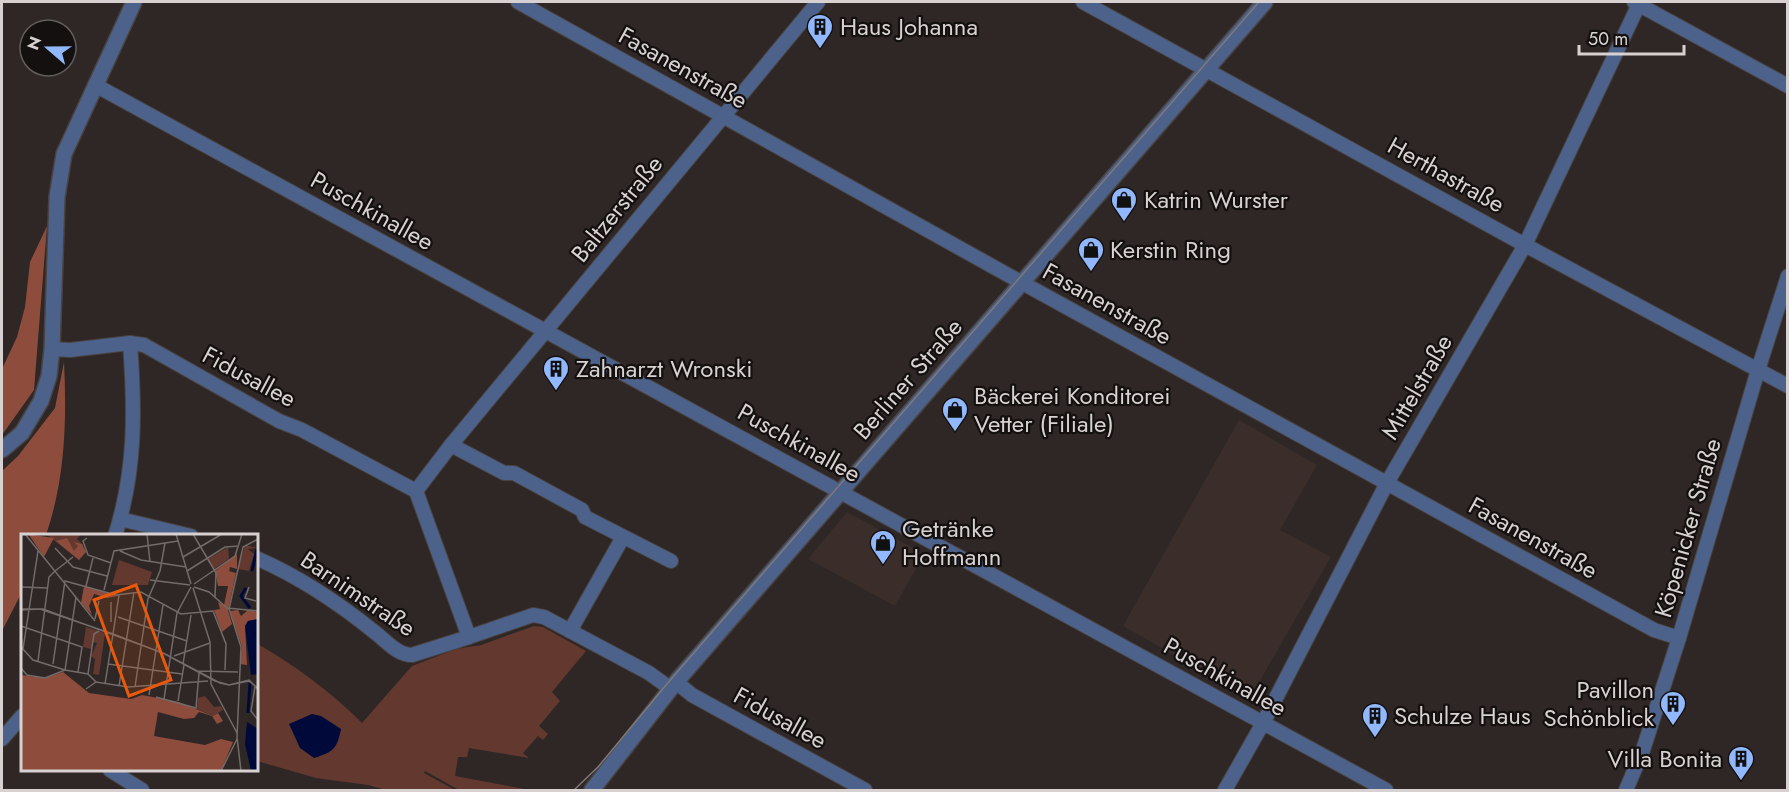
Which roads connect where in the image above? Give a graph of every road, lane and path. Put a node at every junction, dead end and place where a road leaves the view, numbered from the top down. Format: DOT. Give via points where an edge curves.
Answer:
graph roads {
  1 [pos="134,2"];
  2 [pos="518,2"];
  3 [pos="818,2"];
  4 [pos="1083,2"];
  5 [pos="1265,2"];
  6 [pos="1638,2"];
  7 [pos="1207,68"];
  8 [pos="95,85"];
  9 [pos="1788,86"];
  10 [pos="722,116"];
  11 [pos="1525,245"];
  12 [pos="1788,276"];
  13 [pos="1021,282"];
  14 [pos="547,332"];
  15 [pos="130,343"];
  16 [pos="51,349"];
  17 [pos="1758,370"];
  18 [pos="1788,386"];
  19 [pos="451,445"];
  20 [pos="2,450"];
  21 [pos="1387,483"];
  22 [pos="416,491"];
  23 [pos="841,492"];
  24 [pos="120,519"];
  25 [pos="116,534"];
  26 [pos="183,534"];
  27 [pos="623,537"];
  28 [pos="258,559"];
  29 [pos="671,561"];
  30 [pos="570,631"];
  31 [pos="469,637"];
  32 [pos="1679,638"];
  33 [pos="673,686"];
  34 [pos="21,717"];
  35 [pos="1263,723"];
  36 [pos="2,739"];
  37 [pos="112,771"];
  38 [pos="142,790"];
  39 [pos="592,790"];
  40 [pos="865,790"];
  41 [pos="1225,790"];
  42 [pos="1386,790"];
  43 [pos="1626,790"];
  1 -- 8 [label="street"];
  2 -- 10 [label="street, Fasanenstraße"];
  3 -- 10 [label="street, Baltzerstraße"];
  4 -- 7 [label="street, Herthastraße"];
  5 -- 7 [label="street, Berliner Straße"];
  6 -- 9 [label="street"];
  6 -- 11 [label="street, Mittelstraße"];
  7 -- 11 [label="street, Herthastraße"];
  7 -- 13 [label="street, Berliner Straße"];
  8 -- 14 [label="street, Puschkinallee"];
  8 -- 16 [label="street" via="64,154 57,196"];
  10 -- 13 [label="street, Fasanenstraße"];
  10 -- 14 [label="street, Baltzerstraße"];
  11 -- 17 [label="street, Herthastraße"];
  11 -- 21 [label="street, Mittelstraße"];
  12 -- 17 [label="street, Köpenicker Straße"];
  13 -- 21 [label="street, Fasanenstraße"];
  13 -- 23 [label="street, Berliner Straße"];
  14 -- 19 [label="street, Baltzerstraße"];
  14 -- 23 [label="street, Puschkinallee"];
  15 -- 16 [label="street, Fidusallee"];
  15 -- 22 [label="street, Fidusallee" via="144,345 279,421"];
  15 -- 24 [label="street" via="133,452"];
  16 -- 20 [label="street" via="49,376 40,401 21,433"];
  17 -- 18 [label="street, Herthastraße"];
  17 -- 32 [label="street, Köpenicker Straße"];
  19 -- 22 [label="street"];
  19 -- 27 [label="street" via="504,473 514,473"];
  21 -- 32 [label="street, Fasanenstraße" via="1654,630"];
  21 -- 35 [label="street, Mittelstraße"];
  22 -- 31 [label="street"];
  23 -- 33 [label="street, Berliner Straße"];
  23 -- 35 [label="street, Puschkinallee"];
  24 -- 25 [label="street"];
  24 -- 26 [label="street"];
  27 -- 29 [label="street"];
  27 -- 30 [label="street"];
  28 -- 31 [label="street, Barnimstraße" via="317,590 406,655"];
  30 -- 31 [label="street, Fidusallee" via="533,615"];
  30 -- 33 [label="street, Fidusallee"];
  32 -- 43 [label="street, Köpenicker Straße"];
  33 -- 39 [label="street, Berliner Straße"];
  33 -- 40 [label="street, Fidusallee"];
  34 -- 36 [label="street"];
  35 -- 41 [label="street, Mittelstraße"];
  35 -- 42 [label="street, Puschkinallee"];
  37 -- 38 [label="street"];
}
